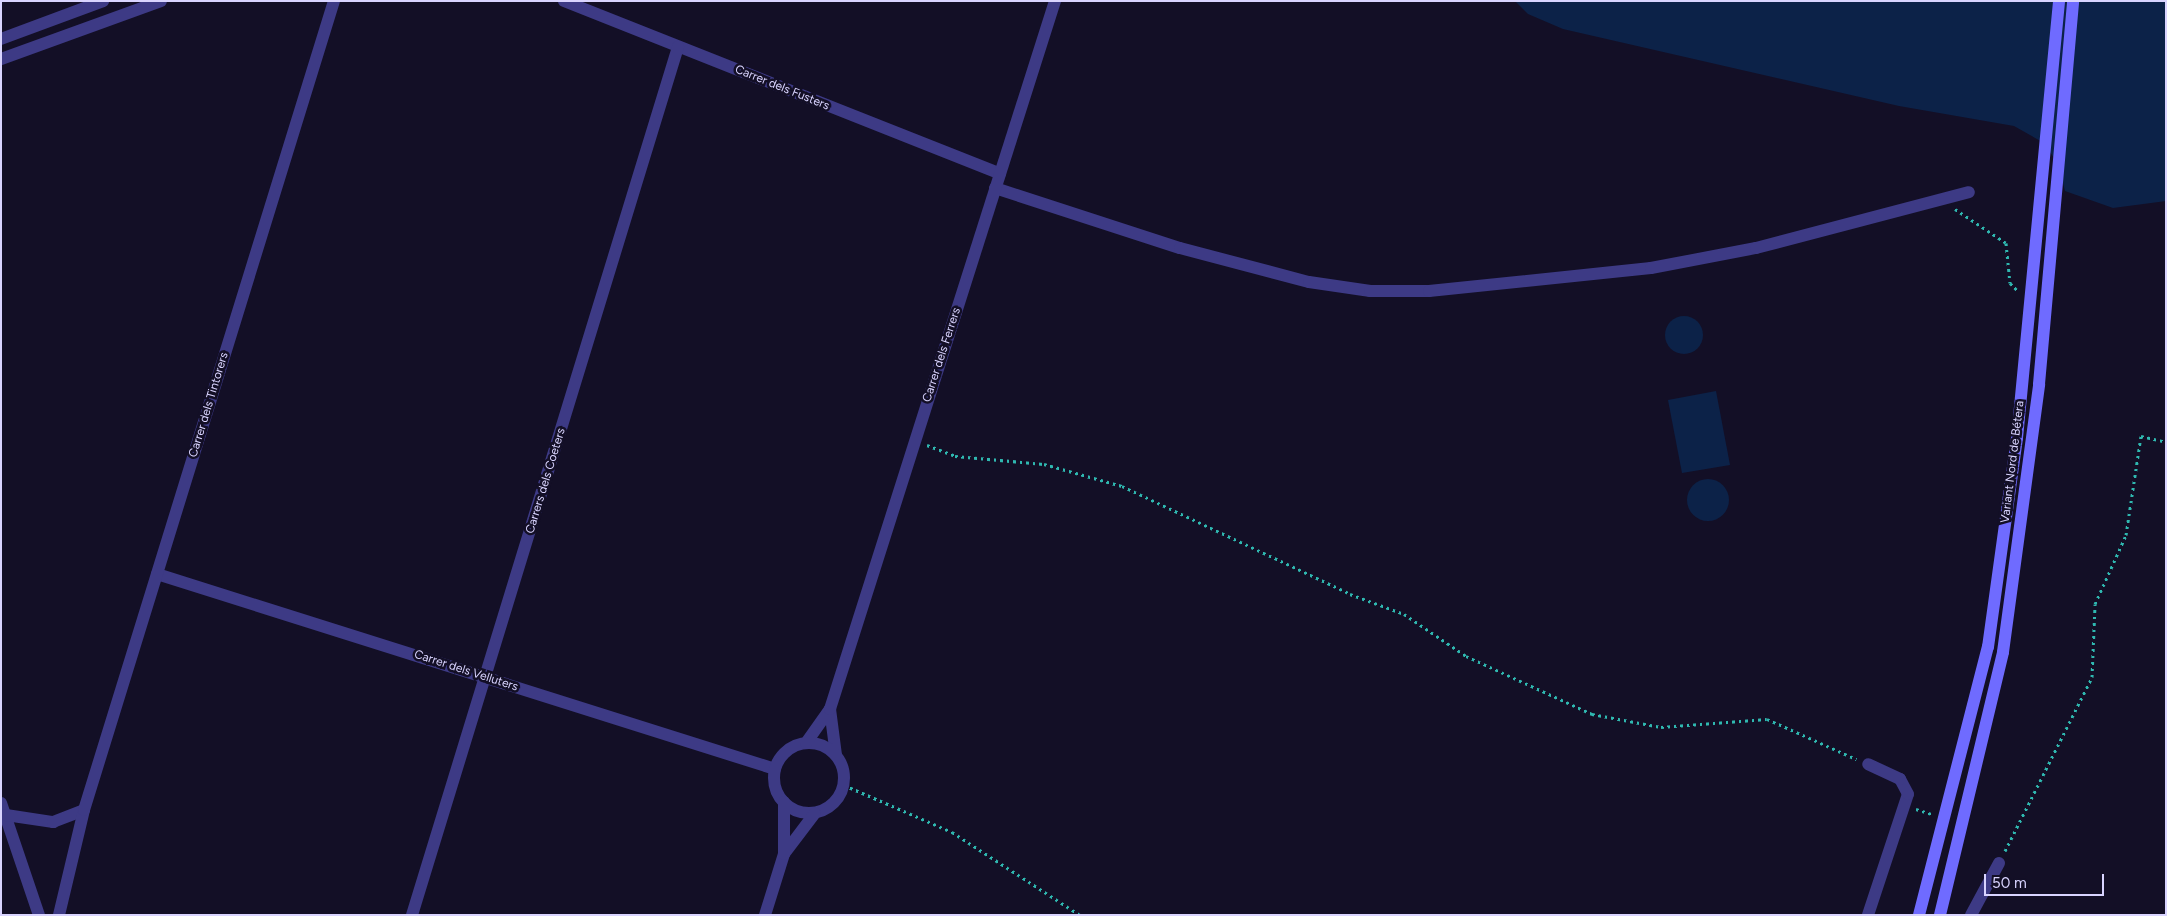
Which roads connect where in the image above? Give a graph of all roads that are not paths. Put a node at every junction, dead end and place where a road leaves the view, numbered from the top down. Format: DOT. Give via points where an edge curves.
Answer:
graph roads {
  1 [pos="102,1"];
  2 [pos="161,1"];
  3 [pos="334,1"];
  4 [pos="564,1"];
  5 [pos="1055,1"];
  6 [pos="2059,1"];
  7 [pos="2073,1"];
  8 [pos="1,39"];
  9 [pos="678,47"];
  10 [pos="1,59"];
  11 [pos="1000,174"];
  12 [pos="995,188"];
  13 [pos="1969,192"];
  14 [pos="157,574"];
  15 [pos="486,677"];
  16 [pos="830,709"];
  17 [pos="806,743"];
  18 [pos="836,755"];
  19 [pos="1868,764"];
  20 [pos="775,769"];
  21 [pos="784,802"];
  22 [pos="3,809"];
  23 [pos="84,810"];
  24 [pos="815,813"];
  25 [pos="784,854"];
  26 [pos="1999,863"];
  27 [pos="40,915"];
  28 [pos="59,915"];
  29 [pos="412,915"];
  30 [pos="765,915"];
  31 [pos="1868,915"];
  32 [pos="1919,915"];
  33 [pos="1940,915"];
  34 [pos="1971,915"];
  1 -- 8 [label="street"];
  2 -- 10 [label="street"];
  3 -- 14 [label="street, Carrer dels Tintorers"];
  4 -- 9 [label="street, Carrer dels Fusters"];
  5 -- 11 [label="street, Carrer dels Ferrers"];
  6 -- 32 [label="main road, Variant Nord de Bétera" via="2036,261 1988,647"];
  7 -- 33 [label="main road, Variant Nord de Bétera" via="2051,262 2003,652"];
  9 -- 11 [label="street, Carrer dels Fusters"];
  9 -- 15 [label="street, Carrers dels Coeters"];
  11 -- 12 [label="street, Carrer dels Ferrers"];
  12 -- 13 [label="street" via="1180,248 1309,282 1370,291 1429,291 1651,268 1756,248"];
  12 -- 16 [label="street, Carrer dels Ferrers"];
  14 -- 15 [label="street, Carrer dels Velluters"];
  14 -- 23 [label="street, Carrer dels Tintorers"];
  15 -- 20 [label="street, Carrer dels Velluters"];
  15 -- 29 [label="street, Carrers dels Coeters"];
  16 -- 17 [label="street, Carrer dels Ferrers"];
  16 -- 18 [label="street, Carrer dels Ferrers"];
  17 -- 18 [label="street" via="822,745"];
  17 -- 20 [label="street" via="786,751"];
  18 -- 24 [label="street" via="844,785 834,803"];
  19 -- 31 [label="street" via="1900,779 1908,794"];
  20 -- 21 [label="street" via="775,787"];
  21 -- 24 [label="street" via="803,813"];
  21 -- 25 [label="street"];
  22 -- 23 [label="street" via="53,822"];
  22 -- 27 [label="street"];
  23 -- 28 [label="street, Carrer dels Tintorers"];
  24 -- 25 [label="street"];
  25 -- 30 [label="street"];
  26 -- 34 [label="street"];
}
